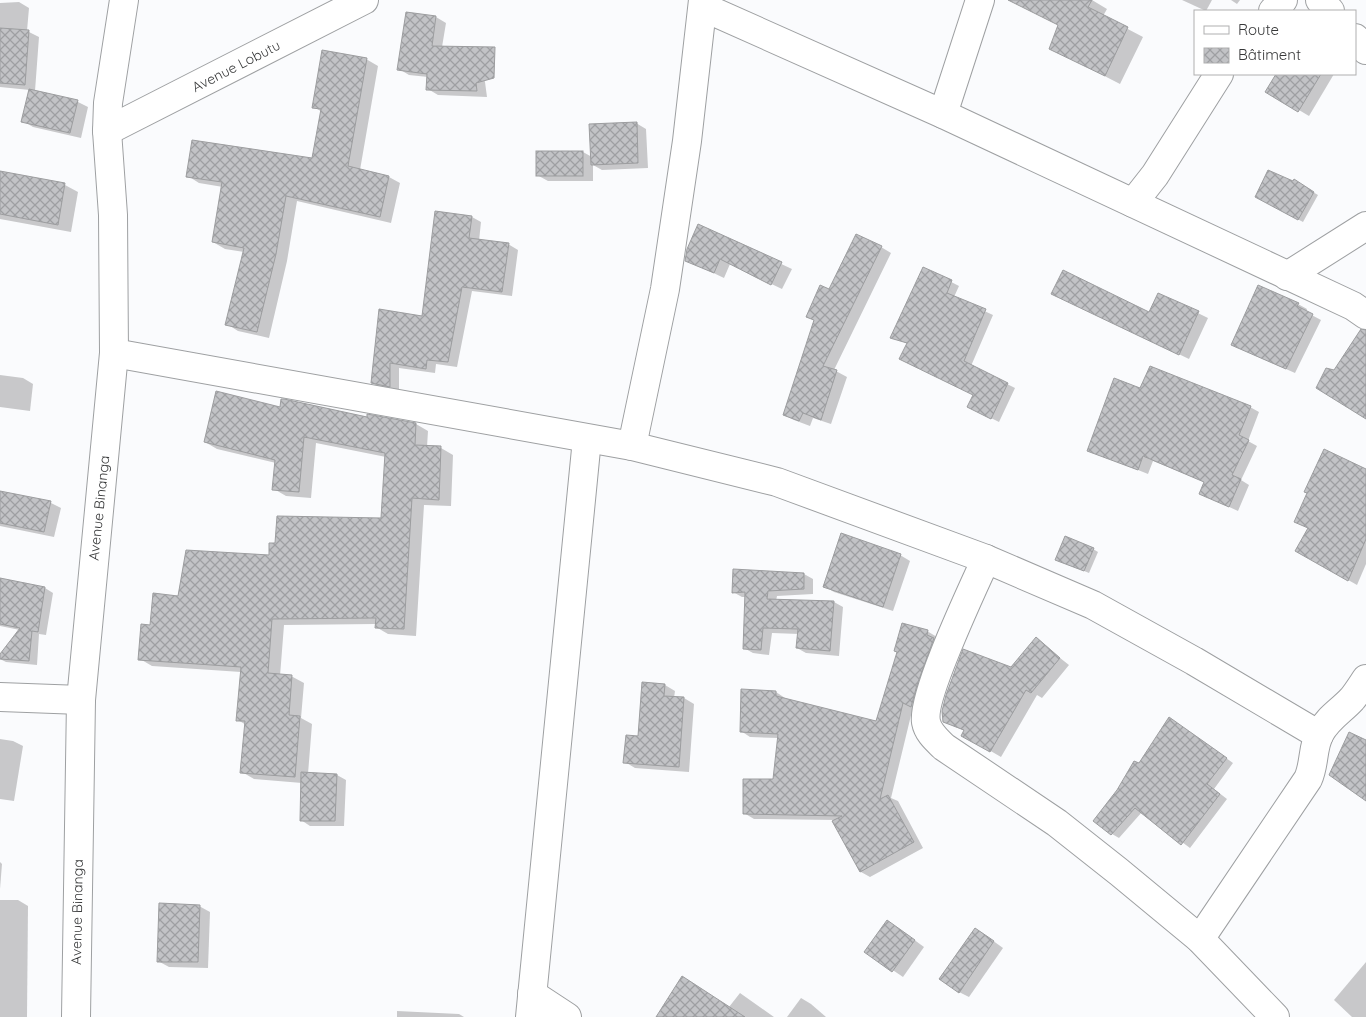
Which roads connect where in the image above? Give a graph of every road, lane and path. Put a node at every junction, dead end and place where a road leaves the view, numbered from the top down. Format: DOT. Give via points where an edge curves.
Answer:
graph roads {
  1 [pos="124,0"];
  2 [pos="364,0"];
  3 [pos="980,0"];
  4 [pos="1283,0"];
  5 [pos="1320,0"];
  6 [pos="703,3"];
  7 [pos="1273,10"];
  8 [pos="1329,10"];
  9 [pos="1218,75"];
  10 [pos="943,114"];
  11 [pos="108,131"];
  12 [pos="1133,203"];
  13 [pos="1366,226"];
  14 [pos="1287,276"];
  15 [pos="1366,315"];
  16 [pos="114,353"];
  17 [pos="587,440"];
  18 [pos="632,446"];
  19 [pos="986,559"];
  20 [pos="1361,695"];
  21 [pos="0,697"];
  22 [pos="81,700"];
  23 [pos="1319,735"];
  24 [pos="1200,939"];
  25 [pos="531,1005"];
  26 [pos="1273,1016"];
  27 [pos="76,1017"];
  28 [pos="567,1017"];
  1 -- 11 [label="street, Avenue Binanga" via="108,103"];
  2 -- 11 [label="street, Avenue Lobutu"];
  3 -- 10 [label="street"];
  4 -- 7 [label="street"];
  5 -- 8 [label="street"];
  6 -- 10 [label="street"];
  6 -- 18 [label="street" via="666,289"];
  9 -- 12 [label="street" via="1155,175"];
  10 -- 12 [label="street"];
  11 -- 16 [label="street, Avenue Binanga" via="113,193"];
  12 -- 14 [label="street"];
  13 -- 14 [label="street"];
  14 -- 15 [label="street"];
  16 -- 17 [label="street"];
  16 -- 22 [label="street, Avenue Binanga"];
  17 -- 18 [label="street"];
  17 -- 25 [label="street"];
  18 -- 19 [label="street" via="777,482"];
  19 -- 23 [label="street" via="1093,605"];
  19 -- 24 [label="street" via="926,706 929,730 944,747 1083,843"];
  20 -- 23 [label="street" via="1331,717"];
  21 -- 22 [label="street"];
  22 -- 27 [label="street, Avenue Binanga"];
  23 -- 24 [label="street" via="1314,767 1308,779"];
  24 -- 26 [label="street"];
  25 -- 28 [label="street"];
}
